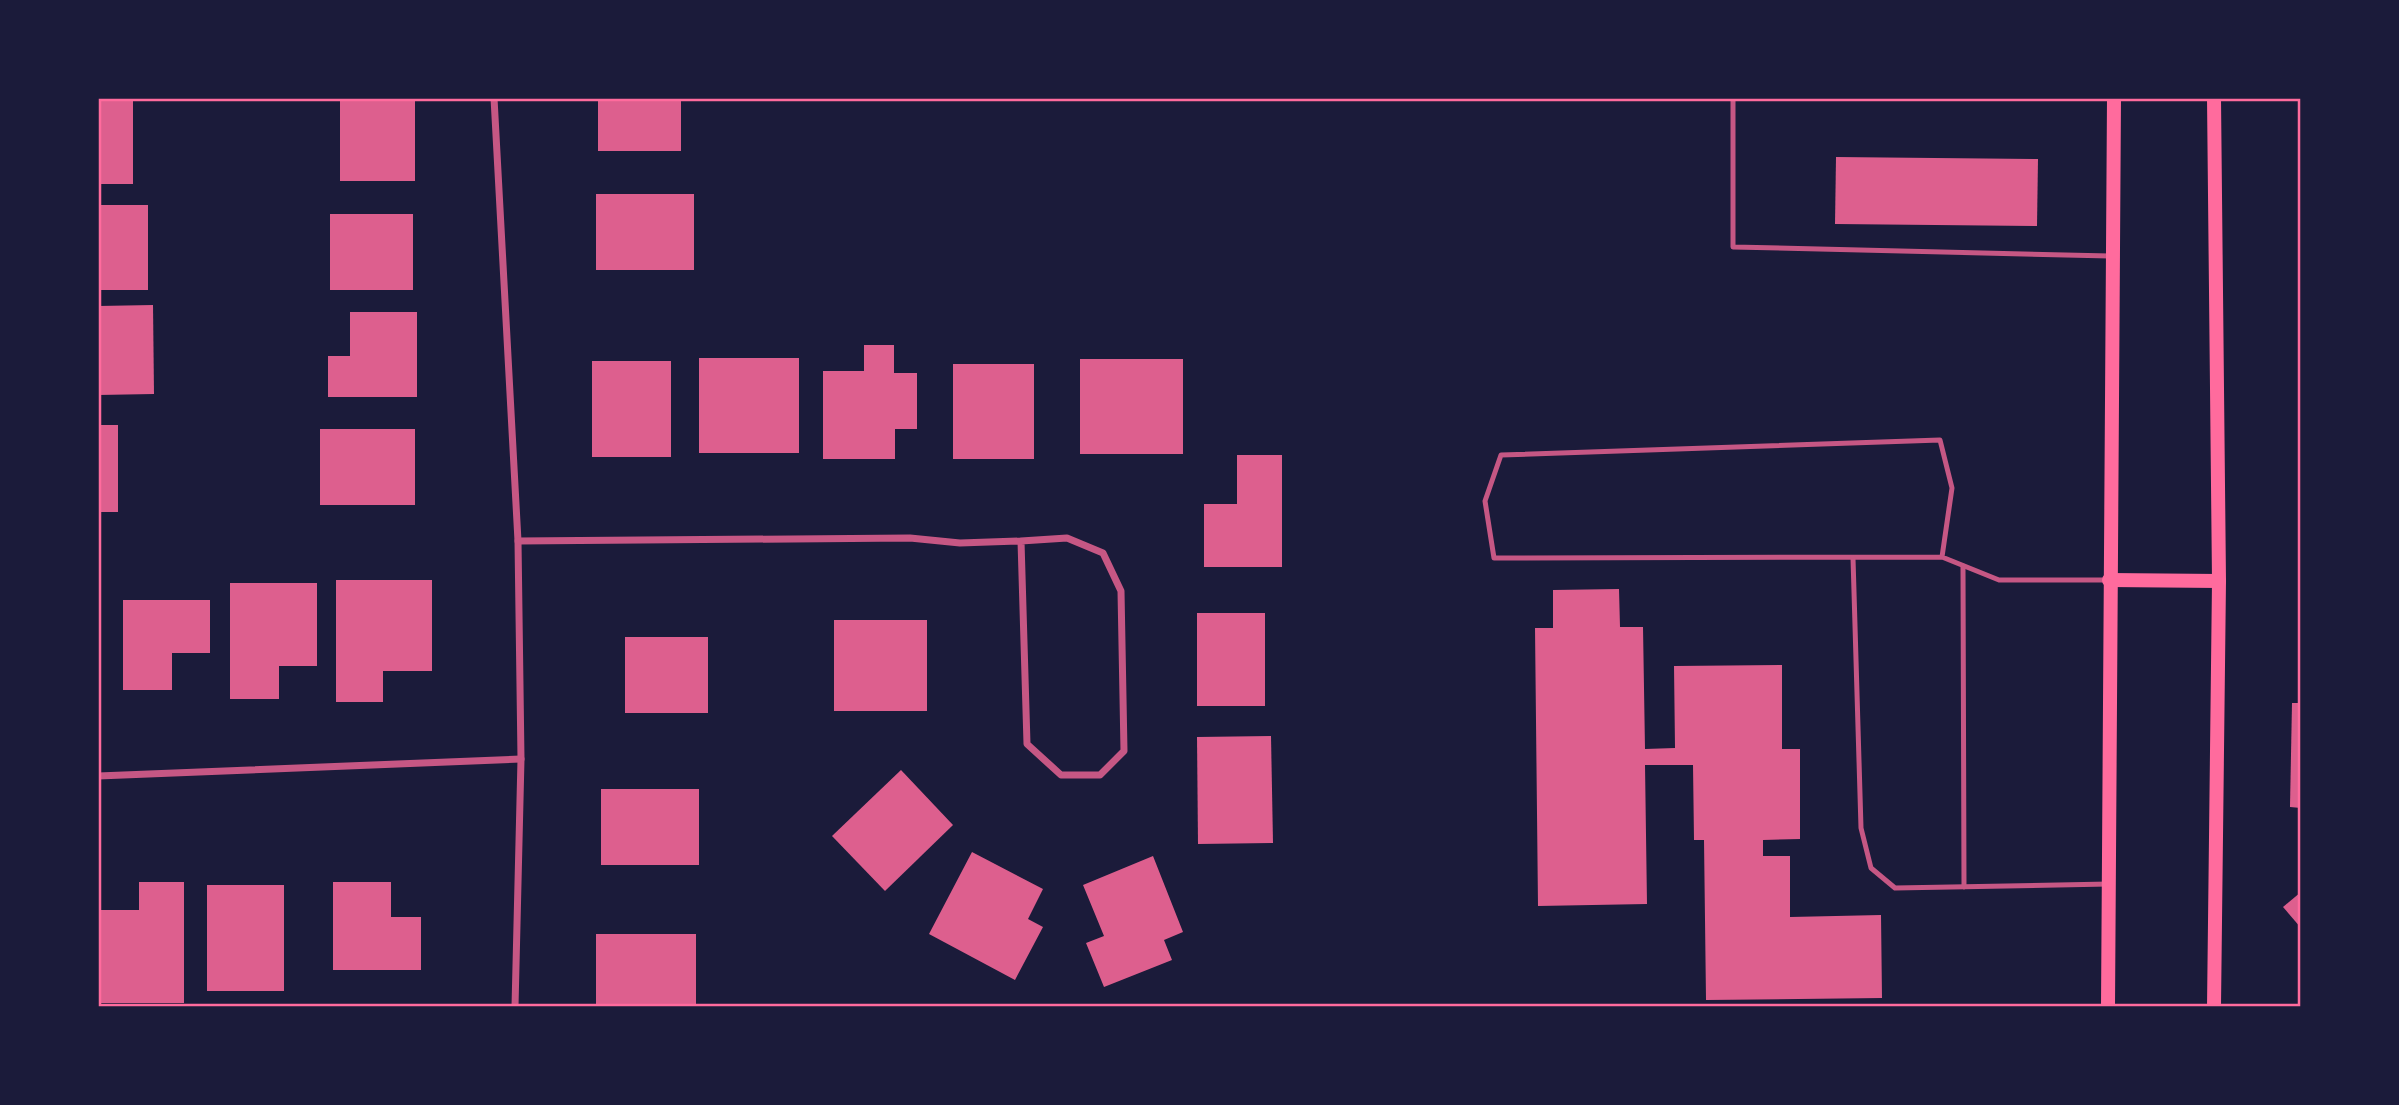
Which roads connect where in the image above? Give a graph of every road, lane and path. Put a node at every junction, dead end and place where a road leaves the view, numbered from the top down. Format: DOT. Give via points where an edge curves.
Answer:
graph roads {
  1 [pos="494,98"];
  2 [pos="1733,98"];
  3 [pos="2114,98"];
  4 [pos="2214,98"];
  5 [pos="2113,256"];
  6 [pos="518,541"];
  7 [pos="1021,541"];
  8 [pos="1942,557"];
  9 [pos="1853,558"];
  10 [pos="1964,566"];
  11 [pos="2109,580"];
  12 [pos="2219,581"];
  13 [pos="522,759"];
  14 [pos="98,776"];
  15 [pos="2109,884"];
  16 [pos="1964,887"];
  17 [pos="514,1007"];
  18 [pos="2108,1007"];
  19 [pos="2214,1007"];
  1 -- 6 [label="street"];
  2 -- 5 [label="lane" via="1733,247"];
  3 -- 5 [label="main road"];
  4 -- 12 [label="main road"];
  5 -- 11 [label="main road"];
  6 -- 7 [label="street"];
  6 -- 13 [label="street"];
  7 -- 7 [label="street" via="1067,538 1103,553 1121,591 1124,751 1100,775 1061,775 1027,744"];
  8 -- 9 [label="lane"];
  8 -- 9 [label="lane" via="1952,488 1940,440 1501,455 1485,501 1494,558"];
  8 -- 10 [label="lane"];
  9 -- 16 [label="lane" via="1861,828 1871,868 1895,888"];
  10 -- 11 [label="lane" via="1999,580"];
  10 -- 16 [label="lane"];
  11 -- 12 [label="main road"];
  11 -- 15 [label="main road"];
  12 -- 19 [label="main road"];
  13 -- 14 [label="street"];
  13 -- 17 [label="street"];
  15 -- 16 [label="lane"];
  15 -- 18 [label="main road"];
}
